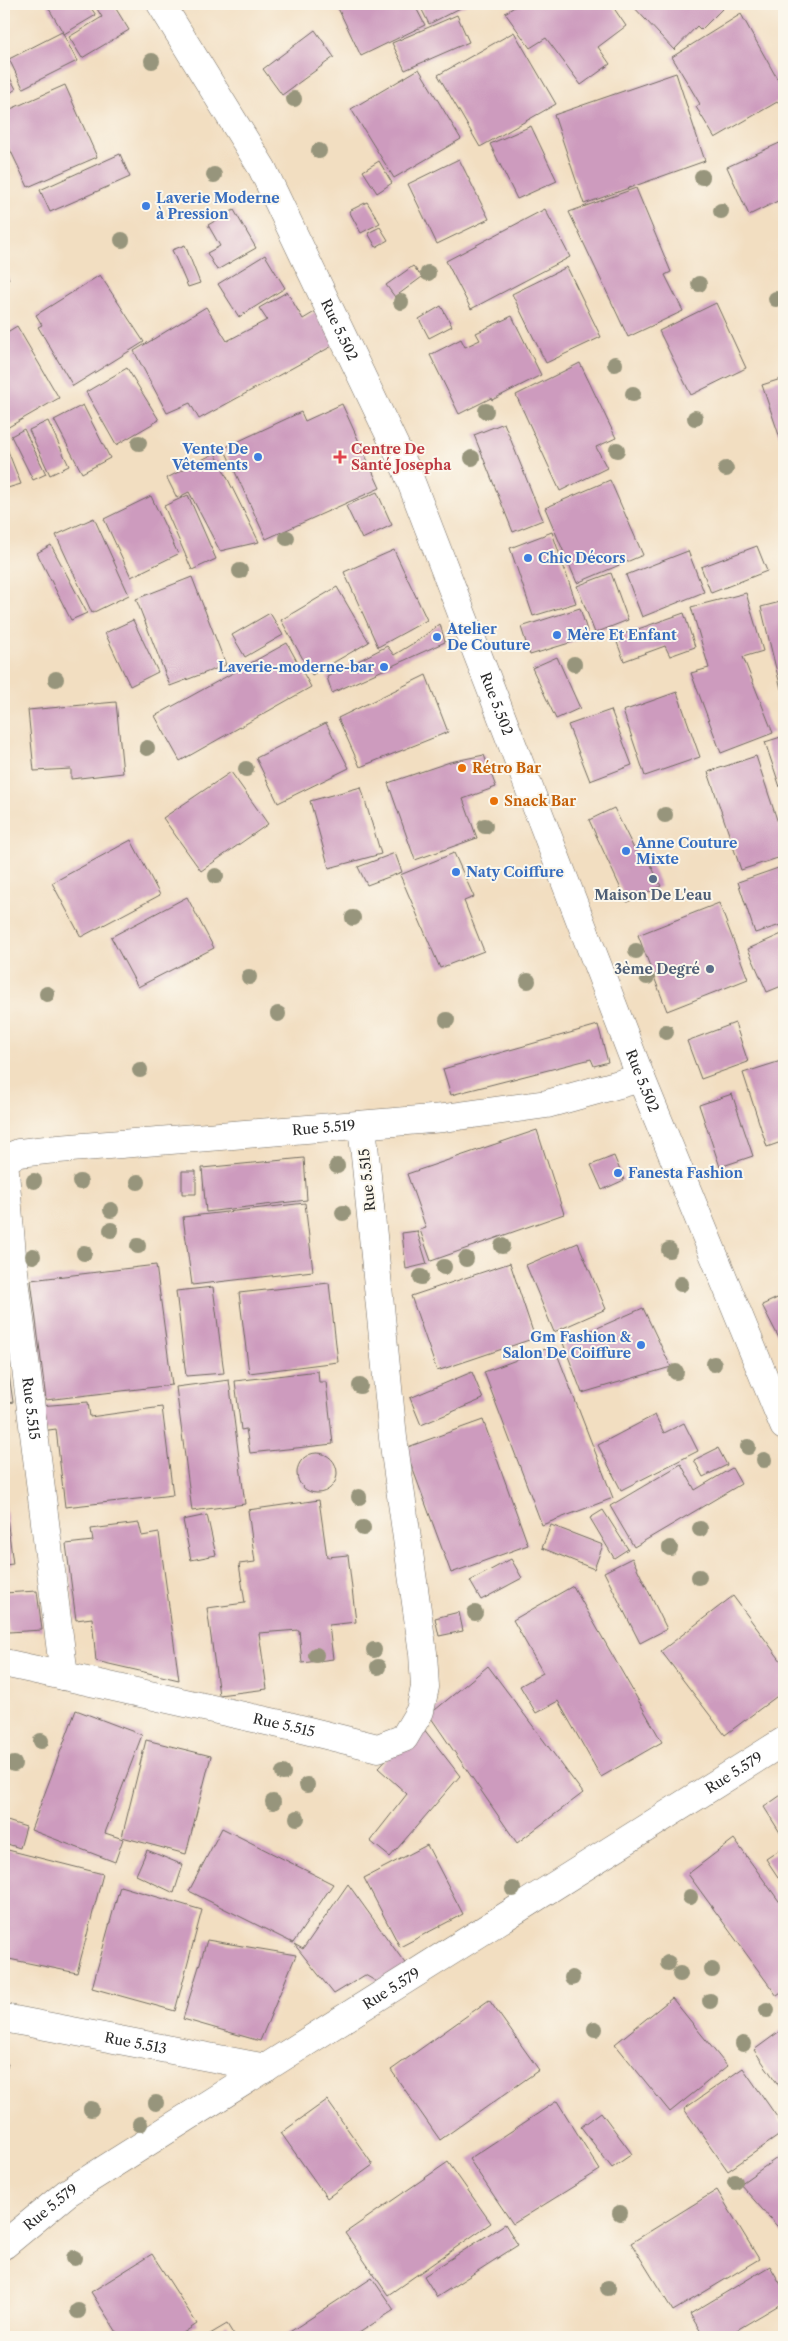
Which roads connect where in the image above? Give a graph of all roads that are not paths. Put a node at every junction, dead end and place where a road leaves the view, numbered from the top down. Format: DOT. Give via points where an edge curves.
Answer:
graph roads {
  1 [pos="161,4"];
  2 [pos="641,1078"];
  3 [pos="362,1125"];
  4 [pos="4,1160"];
  5 [pos="784,1426"];
  6 [pos="4,1663"];
  7 [pos="64,1676"];
  8 [pos="784,1741"];
  9 [pos="4,2018"];
  10 [pos="266,2068"];
  11 [pos="4,2245"];
  1 -- 2 [label="street, Rue 5.502" via="262,168 406,468"];
  2 -- 3 [label="street, Rue 5.519" via="547,1104"];
  2 -- 5 [label="street, Rue 5.502"];
  3 -- 4 [label="street, Rue 5.519" via="46,1150 19,1153"];
  3 -- 7 [label="street, Rue 5.515" via="393,1438 423,1653 425,1687 420,1711 404,1738 378,1748"];
  4 -- 7 [label="street, Rue 5.515" via="13,1265"];
  6 -- 7 [label="street"];
  8 -- 10 [label="street, Rue 5.579"];
  9 -- 10 [label="street, Rue 5.513"];
  10 -- 11 [label="street, Rue 5.579" via="67,2193"];
}
